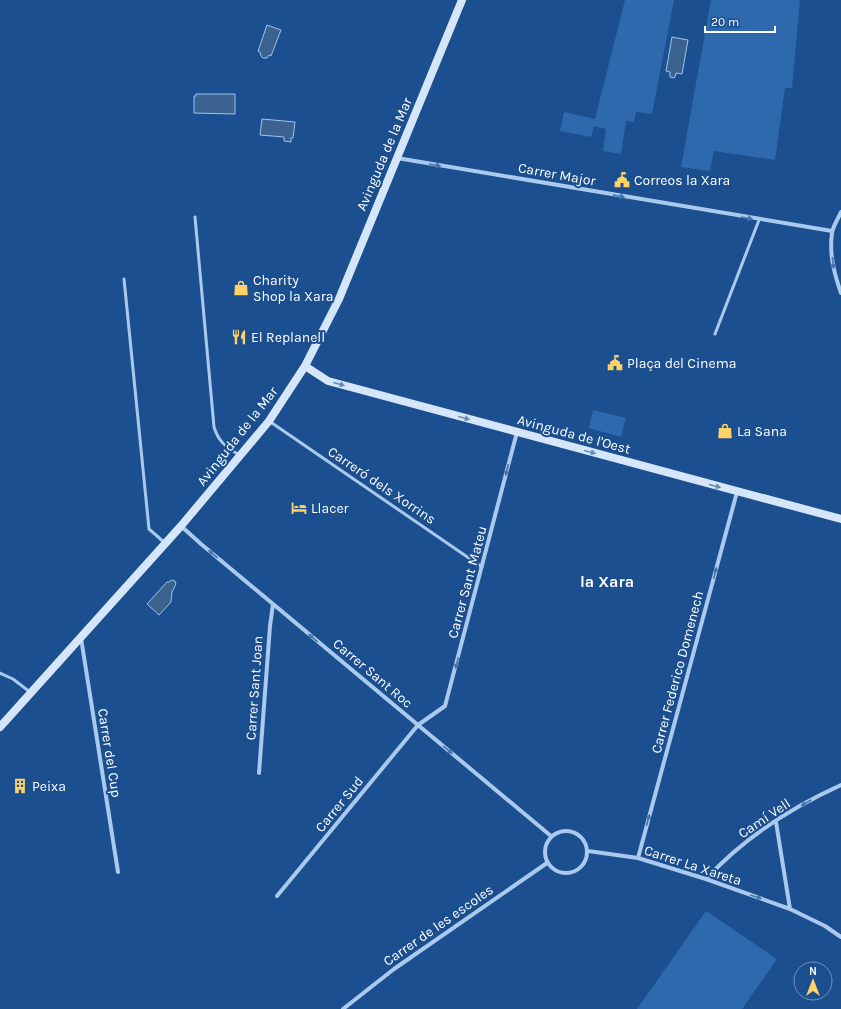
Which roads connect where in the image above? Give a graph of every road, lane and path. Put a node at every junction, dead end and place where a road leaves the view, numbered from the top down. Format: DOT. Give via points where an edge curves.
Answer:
graph roads {
  1 [pos="462,0"];
  2 [pos="397,158"];
  3 [pos="841,212"];
  4 [pos="196,217"];
  5 [pos="759,220"];
  6 [pos="832,231"];
  7 [pos="124,279"];
  8 [pos="841,293"];
  9 [pos="715,334"];
  10 [pos="305,366"];
  11 [pos="269,421"];
  12 [pos="517,432"];
  13 [pos="239,456"];
  14 [pos="737,492"];
  15 [pos="841,519"];
  16 [pos="181,526"];
  17 [pos="165,543"];
  18 [pos="482,567"];
  19 [pos="274,604"];
  20 [pos="81,638"];
  21 [pos="0,673"];
  22 [pos="30,692"];
  23 [pos="418,725"];
  24 [pos="0,727"];
  25 [pos="259,773"];
  26 [pos="841,785"];
  27 [pos="776,822"];
  28 [pos="551,836"];
  29 [pos="588,851"];
  30 [pos="638,858"];
  31 [pos="547,863"];
  32 [pos="118,872"];
  33 [pos="706,879"];
  34 [pos="277,896"];
  35 [pos="790,909"];
  36 [pos="841,937"];
  37 [pos="342,1009"];
  1 -- 2 [label="main road, Avinguda de la Mar"];
  2 -- 5 [label="street, Carrer Major, one-way"];
  2 -- 10 [label="main road, Avinguda de la Mar" via="339,299"];
  3 -- 6 [label="street"];
  4 -- 13 [label="lane" via="214,427 222,444"];
  5 -- 6 [label="street, Carrer Major"];
  5 -- 9 [label="lane"];
  6 -- 8 [label="street, one-way" via="833,268"];
  7 -- 17 [label="lane" via="149,530"];
  10 -- 11 [label="main road, Avinguda de la Mar"];
  10 -- 12 [label="main road, Avinguda de l'Oest, one-way" via="328,381"];
  11 -- 13 [label="main road, Avinguda de la Mar"];
  11 -- 18 [label="lane, Carreró dels Xorrins"];
  12 -- 14 [label="main road, Avinguda de l'Oest, one-way"];
  12 -- 18 [label="street, Carrer Sant Mateu, one-way"];
  13 -- 16 [label="main road, Avinguda de la Mar"];
  14 -- 15 [label="main road, Avinguda de l'Oest"];
  30 -- 14 [label="street, Carrer Federico Domenech, one-way"];
  16 -- 17 [label="main road, Avinguda de la Mar"];
  19 -- 16 [label="street, Carrer Sant Roc, one-way"];
  17 -- 20 [label="main road, Avinguda de la Mar"];
  18 -- 23 [label="street, Carrer Sant Mateu, one-way" via="445,706"];
  23 -- 19 [label="street, Carrer Sant Roc, one-way"];
  19 -- 25 [label="street, Carrer Sant Joan" via="270,626"];
  20 -- 22 [label="main road, Avinguda de la Mar"];
  20 -- 32 [label="street, Carrer del Cup"];
  21 -- 22 [label="lane"];
  22 -- 24 [label="main road, Avinguda de la Mar"];
  23 -- 28 [label="street, Carrer Sant Roc, one-way"];
  23 -- 34 [label="street, Carrer Sud"];
  26 -- 27 [label="street, Camí Vell, one-way" via="822,793"];
  27 -- 33 [label="street, Camí Vell" via="730,855"];
  27 -- 35 [label="street"];
  28 -- 29 [label="street" via="564,830 577,833 583,838"];
  28 -- 31 [label="street" via="545,848"];
  29 -- 30 [label="street, Carrer La Xareta"];
  29 -- 31 [label="street" via="583,864 572,872 558,872"];
  30 -- 33 [label="street, Carrer La Xareta"];
  31 -- 37 [label="street, Carrer de les escoles" via="394,968"];
  33 -- 35 [label="street, Carrer La Xareta, one-way"];
  35 -- 36 [label="street, Carrer La Xareta"];
}
